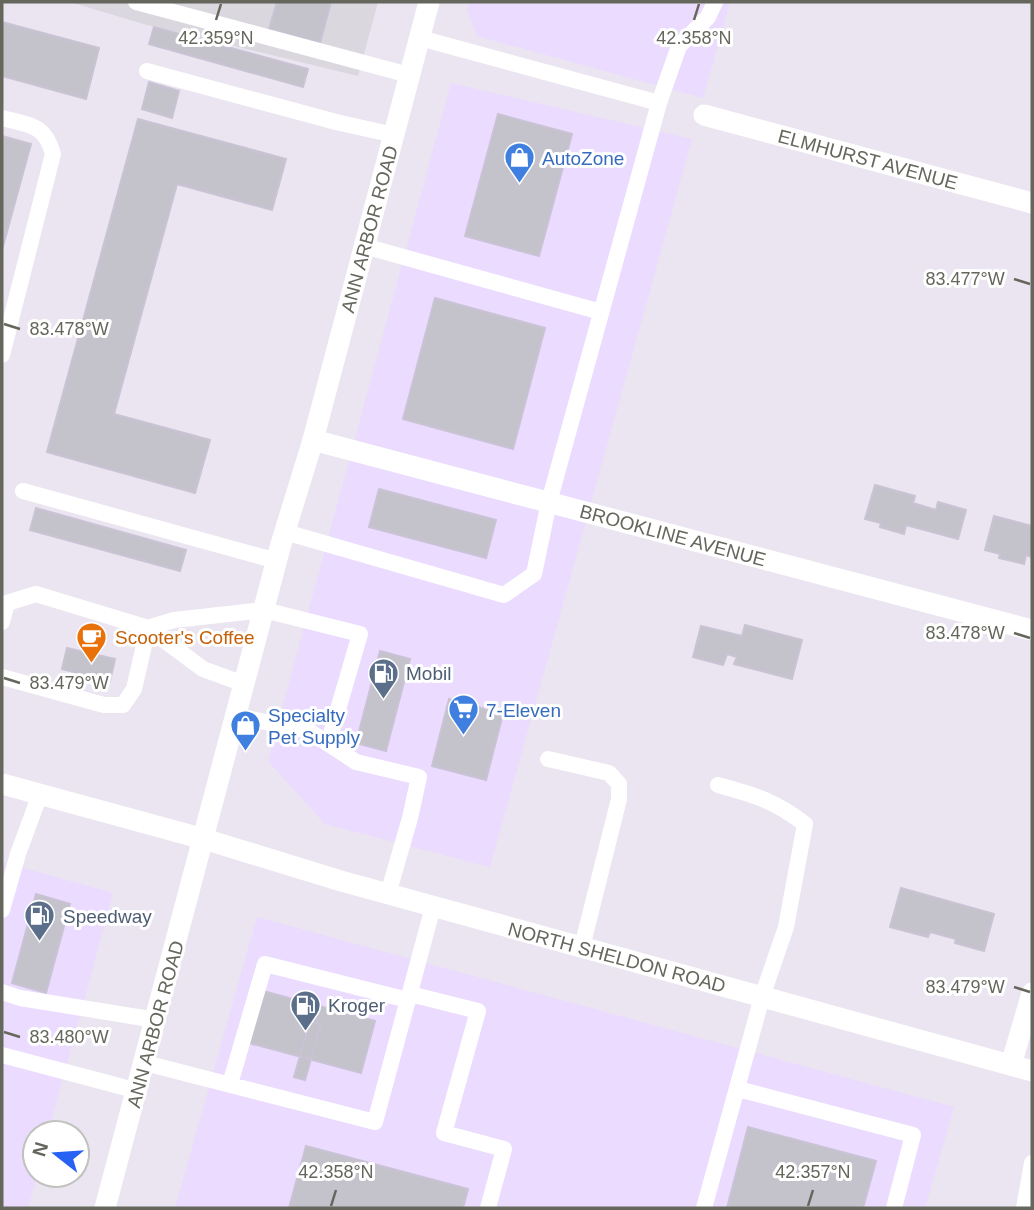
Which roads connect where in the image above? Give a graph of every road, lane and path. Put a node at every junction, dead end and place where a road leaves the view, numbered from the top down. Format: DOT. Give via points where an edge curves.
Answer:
graph roads {
  1 [pos="136,2"];
  2 [pos="429,2"];
  3 [pos="715,2"];
  4 [pos="419,38"];
  5 [pos="147,71"];
  6 [pos="410,75"];
  7 [pos="659,103"];
  8 [pos="704,115"];
  9 [pos="2,118"];
  10 [pos="394,135"];
  11 [pos="1032,203"];
  12 [pos="364,246"];
  13 [pos="601,312"];
  14 [pos="2,355"];
  15 [pos="310,448"];
  16 [pos="23,491"];
  17 [pos="549,502"];
  18 [pos="285,532"];
  19 [pos="277,561"];
  20 [pos="264,610"];
  21 [pos="2,622"];
  22 [pos="148,628"];
  23 [pos="1032,630"];
  24 [pos="2,677"];
  25 [pos="244,684"];
  26 [pos="236,716"];
  27 [pos="328,744"];
  28 [pos="548,759"];
  29 [pos="2,783"];
  30 [pos="718,785"];
  31 [pos="40,794"];
  32 [pos="204,839"];
  33 [pos="388,894"];
  34 [pos="433,906"];
  35 [pos="2,910"];
  36 [pos="582,947"];
  37 [pos="2,992"];
  38 [pos="1032,993"];
  39 [pos="762,996"];
  40 [pos="409,997"];
  41 [pos="156,1020"];
  42 [pos="2,1055"];
  43 [pos="145,1063"];
  44 [pos="1011,1065"];
  45 [pos="1032,1071"];
  46 [pos="230,1084"];
  47 [pos="738,1088"];
  48 [pos="138,1091"];
  49 [pos="1032,1163"];
  50 [pos="105,1208"];
  51 [pos="488,1208"];
  52 [pos="704,1208"];
  53 [pos="894,1208"];
  54 [pos="1024,1208"];
  1 -- 6 [label="lane"];
  2 -- 4 [label="main road, ANN ARBOR ROAD"];
  3 -- 7 [label="lane" via="708,17 679,46"];
  4 -- 6 [label="main road, ANN ARBOR ROAD"];
  4 -- 7 [label="lane"];
  5 -- 10 [label="lane"];
  6 -- 10 [label="main road, ANN ARBOR ROAD"];
  7 -- 13 [label="lane"];
  8 -- 11 [label="main road, ELMHURST AVENUE"];
  9 -- 14 [label="lane" via="36,127 49,139 53,154"];
  10 -- 12 [label="main road, ANN ARBOR ROAD"];
  12 -- 13 [label="lane"];
  12 -- 15 [label="main road, ANN ARBOR ROAD"];
  13 -- 17 [label="lane"];
  15 -- 17 [label="main road, BROOKLINE AVENUE"];
  15 -- 18 [label="main road, ANN ARBOR ROAD"];
  16 -- 19 [label="lane"];
  17 -- 18 [label="lane" via="534,574 505,595"];
  17 -- 23 [label="main road, BROOKLINE AVENUE"];
  18 -- 19 [label="main road, ANN ARBOR ROAD"];
  19 -- 20 [label="main road, ANN ARBOR ROAD"];
  20 -- 22 [label="lane" via="174,620"];
  20 -- 25 [label="main road, ANN ARBOR ROAD"];
  20 -- 27 [label="lane" via="360,634"];
  21 -- 22 [label="lane" via="7,603 36,594"];
  22 -- 24 [label="lane" via="134,689 123,705 104,705"];
  22 -- 25 [label="lane" via="202,669"];
  25 -- 26 [label="main road, ANN ARBOR ROAD"];
  26 -- 27 [label="lane" via="309,731"];
  26 -- 32 [label="main road, ANN ARBOR ROAD"];
  27 -- 33 [label="lane" via="356,762 419,777"];
  28 -- 36 [label="lane" via="609,773 619,784 614,824"];
  29 -- 31 [label="main road, NORTH SHELDON ROAD"];
  30 -- 39 [label="lane" via="754,794 805,824 786,927"];
  31 -- 32 [label="main road, NORTH SHELDON ROAD"];
  31 -- 35 [label="lane"];
  32 -- 33 [label="main road, NORTH SHELDON ROAD"];
  32 -- 41 [label="main road, ANN ARBOR ROAD"];
  33 -- 34 [label="main road, NORTH SHELDON ROAD"];
  34 -- 36 [label="main road, NORTH SHELDON ROAD"];
  34 -- 40 [label="lane"];
  36 -- 39 [label="main road, NORTH SHELDON ROAD"];
  37 -- 41 [label="lane"];
  38 -- 44 [label="main road"];
  39 -- 44 [label="main road, NORTH SHELDON ROAD"];
  39 -- 47 [label="lane"];
  40 -- 46 [label="lane" via="265,964"];
  40 -- 46 [label="lane" via="375,1122"];
  40 -- 51 [label="lane" via="478,1011 443,1133 504,1149"];
  41 -- 43 [label="main road, ANN ARBOR ROAD"];
  42 -- 48 [label="lane"];
  43 -- 46 [label="lane"];
  43 -- 48 [label="main road, ANN ARBOR ROAD"];
  44 -- 45 [label="main road, NORTH SHELDON ROAD"];
  47 -- 52 [label="lane"];
  47 -- 53 [label="lane" via="913,1135"];
  48 -- 50 [label="main road, ANN ARBOR ROAD"];
  49 -- 54 [label="lane"];
}
